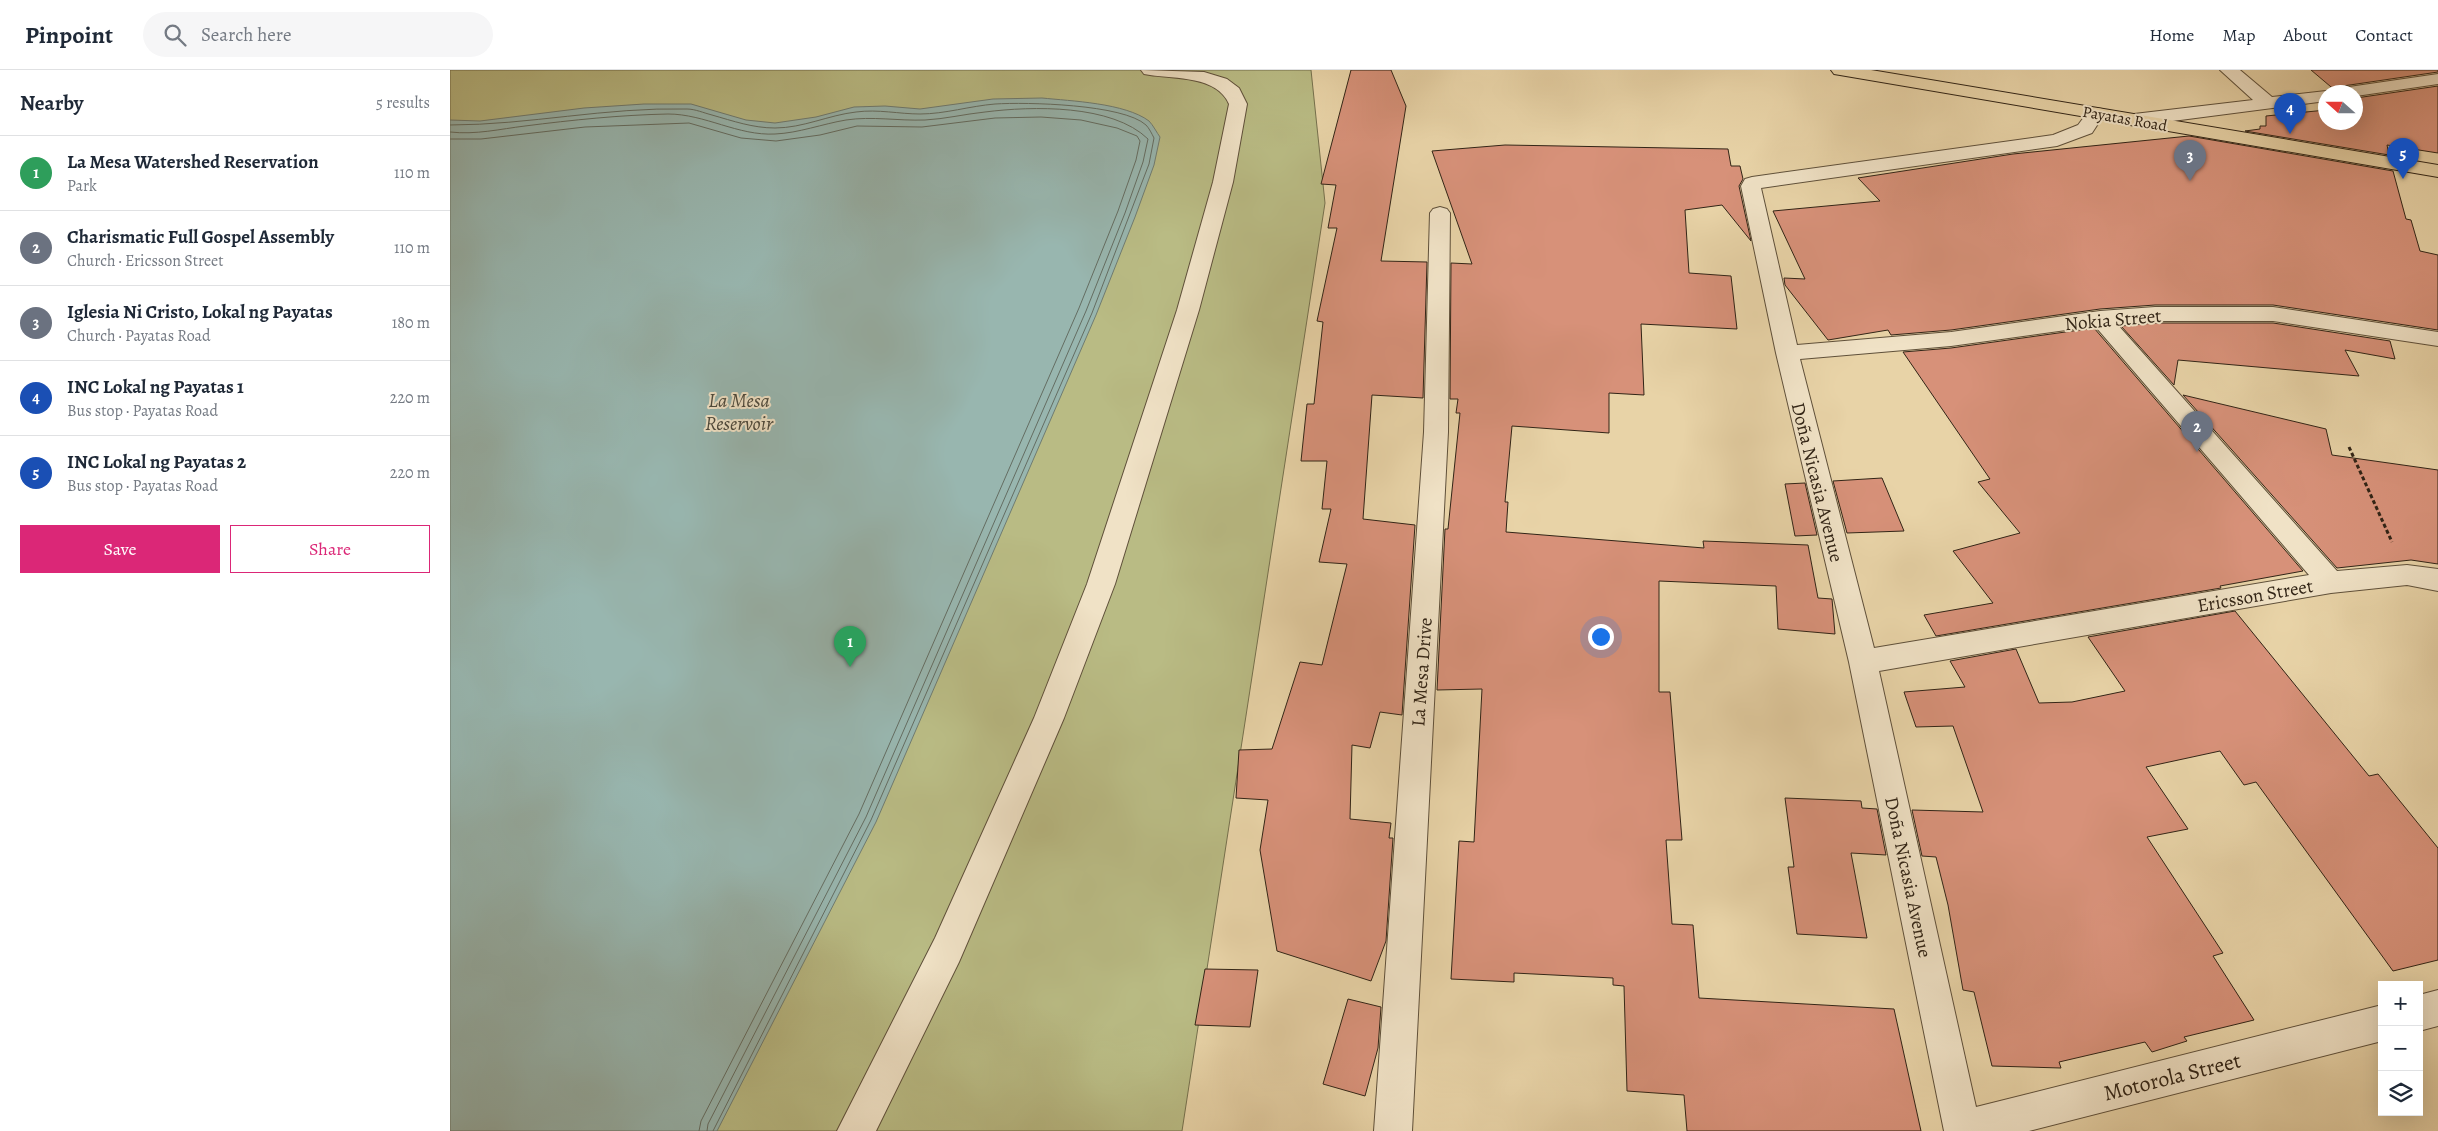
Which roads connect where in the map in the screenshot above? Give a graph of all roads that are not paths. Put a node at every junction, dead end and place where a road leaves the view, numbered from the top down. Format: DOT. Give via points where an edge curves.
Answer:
graph roads {
  1 [pos="1150,70"];
  2 [pos="1840,70"];
  3 [pos="2229,70"];
  4 [pos="1888,74"];
  5 [pos="2438,79"];
  6 [pos="2363,90"];
  7 [pos="2318,97"];
  8 [pos="2269,104"];
  9 [pos="2096,112"];
  10 [pos="2134,120"];
  11 [pos="2438,171"];
  12 [pos="1440,214"];
  13 [pos="2100,318"];
  14 [pos="2438,339"];
  15 [pos="1787,354"];
  16 [pos="2438,580"];
  17 [pos="2331,582"];
  18 [pos="1863,662"];
  19 [pos="2438,1008"];
  20 [pos="2423,1013"];
  21 [pos="2378,1024"];
  22 [pos="1963,1130"];
  23 [pos="856,1131"];
  24 [pos="1393,1131"];
  1 -- 23 [label="street" via="1204,77 1221,83 1233,92 1238,104 1223,182 1188,310 1101,584 1049,718 947,950"];
  2 -- 4 [label="main road, Payatas Road"];
  3 -- 8 [label="street"];
  4 -- 9 [label="main road, Payatas Road"];
  5 -- 6 [label="street"];
  7 -- 8 [label="street"];
  8 -- 10 [label="street"];
  9 -- 10 [label="main road, Payatas Road"];
  9 -- 15 [label="street, Doña Nicasia Avenue" via="2085,129 2057,140 1752,183"];
  10 -- 11 [label="main road, Payatas Road"];
  12 -- 24 [label="street, La Mesa Drive" via="1436,432"];
  13 -- 14 [label="street, Nokia Street" via="2155,314 2273,314"];
  13 -- 15 [label="street, Nokia Street" via="1952,339"];
  13 -- 17 [label="street, Ericsson Street"];
  15 -- 18 [label="street, Doña Nicasia Avenue"];
  16 -- 17 [label="street" via="2407,575"];
  17 -- 18 [label="street, Ericsson Street"];
  18 -- 22 [label="street, Doña Nicasia Avenue"];
  19 -- 20 [label="street"];
  21 -- 22 [label="street, Motorola Street"];
}
